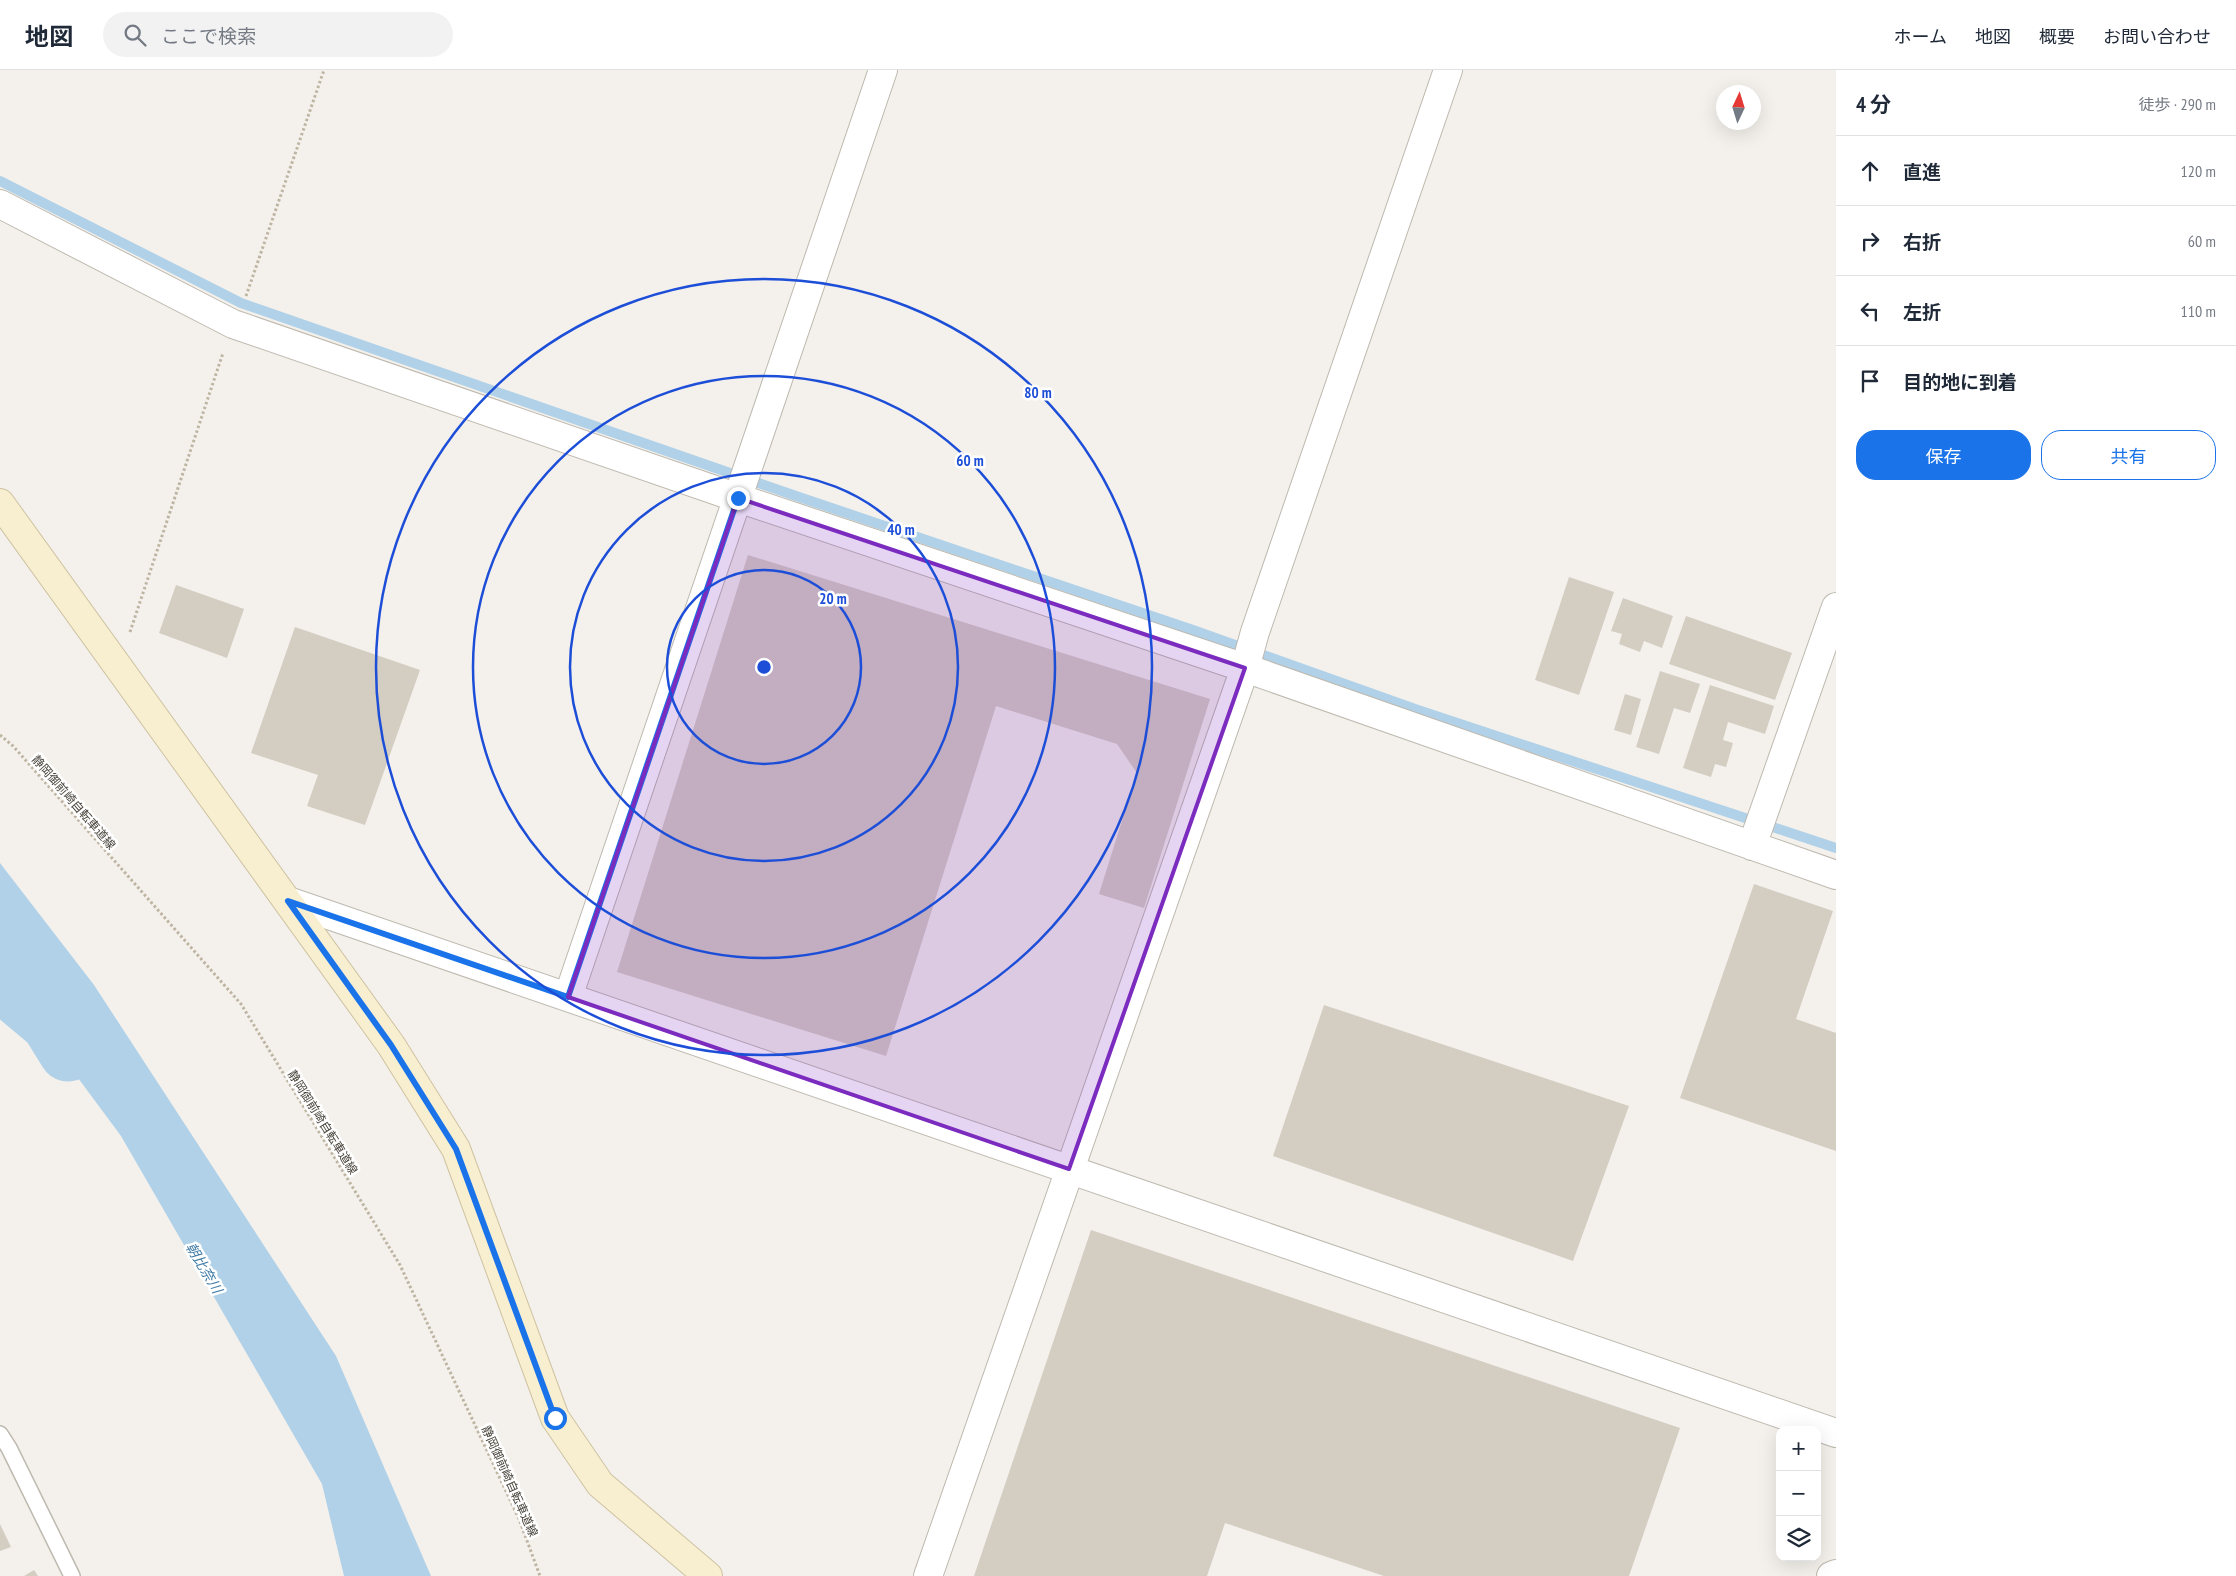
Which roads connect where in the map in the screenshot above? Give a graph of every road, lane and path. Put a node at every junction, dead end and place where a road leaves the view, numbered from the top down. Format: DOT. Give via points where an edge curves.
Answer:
graph roads {
  1 [pos="324,70"];
  2 [pos="883,70"];
  3 [pos="1448,70"];
  4 [pos="0,204"];
  5 [pos="245,298"];
  6 [pos="233,324"];
  7 [pos="738,498"];
  8 [pos="0,503"];
  9 [pos="1836,607"];
  10 [pos="119,665"];
  11 [pos="1245,668"];
  12 [pos="0,735"];
  13 [pos="1752,846"];
  14 [pos="1836,875"];
  15 [pos="288,901"];
  16 [pos="568,997"];
  17 [pos="1069,1169"];
  18 [pos="0,1434"];
  19 [pos="1836,1434"];
  20 [pos="1836,1574"];
  21 [pos="72,1576"];
  22 [pos="540,1576"];
  23 [pos="708,1576"];
  24 [pos="928,1576"];
  25 [pos="1831,1576"];
  1 -- 5 [label="path"];
  2 -- 7 [label="street"];
  3 -- 11 [label="street"];
  4 -- 6 [label="street"];
  6 -- 7 [label="street"];
  6 -- 10 [label="path"];
  7 -- 11 [label="street"];
  7 -- 16 [label="street"];
  8 -- 10 [label="street"];
  9 -- 13 [label="street"];
  10 -- 15 [label="street"];
  11 -- 13 [label="street"];
  11 -- 17 [label="street"];
  12 -- 22 [label="path, 静岡御前崎自転車道線" via="14,746 240,1004 400,1265 519,1519"];
  13 -- 14 [label="street"];
  15 -- 16 [label="street"];
  15 -- 23 [label="street" via="391,1045 456,1149 555,1418 600,1484"];
  16 -- 17 [label="street"];
  17 -- 19 [label="street"];
  17 -- 24 [label="street"];
  18 -- 21 [label="lane"];
  20 -- 25 [label="street"];
}
